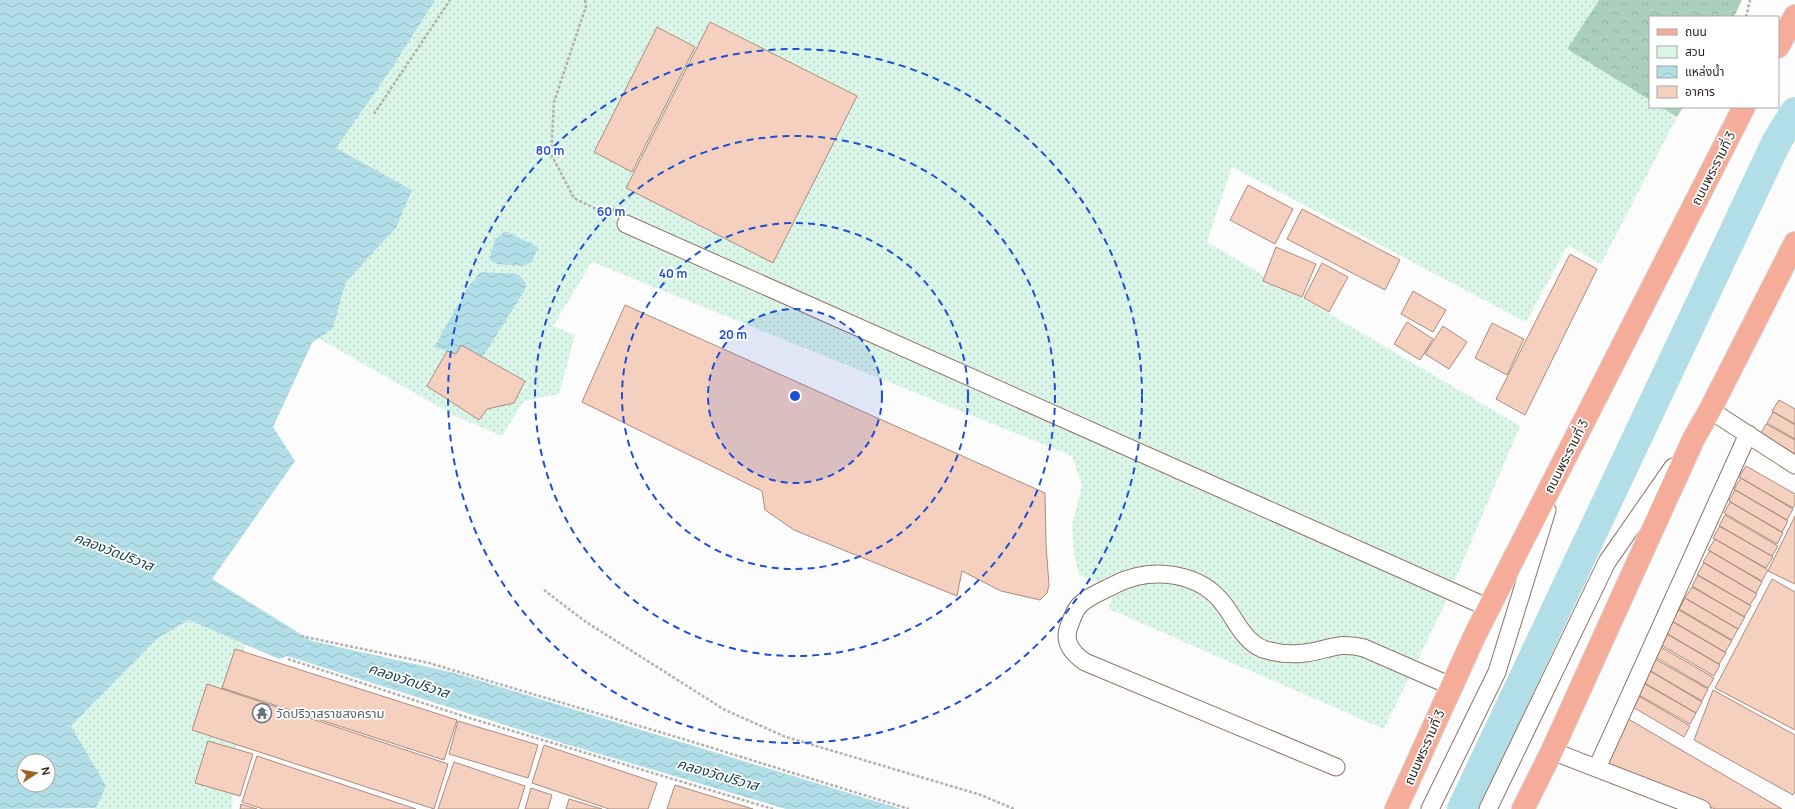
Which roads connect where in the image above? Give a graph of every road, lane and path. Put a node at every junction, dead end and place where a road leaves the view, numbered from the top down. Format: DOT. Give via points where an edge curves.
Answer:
graph roads {
  1 [pos="450,0"];
  2 [pos="585,0"];
  3 [pos="1750,0"];
  4 [pos="1746,16"];
  5 [pos="1795,16"];
  6 [pos="1779,44"];
  7 [pos="1743,108"];
  8 [pos="374,114"];
  9 [pos="626,224"];
  10 [pos="1795,243"];
  11 [pos="1789,268"];
  12 [pos="1710,410"];
  13 [pos="1748,434"];
  14 [pos="1694,438"];
  15 [pos="1795,465"];
  16 [pos="1561,466"];
  17 [pos="544,590"];
  18 [pos="1489,608"];
  19 [pos="301,636"];
  20 [pos="288,659"];
  21 [pos="1451,686"];
  22 [pos="1552,751"];
  23 [pos="1336,766"];
  24 [pos="1597,768"];
  25 [pos="773,809"];
  26 [pos="909,809"];
  27 [pos="1014,809"];
  28 [pos="1396,809"];
  29 [pos="1430,809"];
  30 [pos="1488,809"];
  31 [pos="1523,809"];
  32 [pos="1702,809"];
  1 -- 8 [label="path"];
  2 -- 9 [label="path" via="586,6 554,102 551,154 574,198"];
  3 -- 4 [label="path"];
  5 -- 6 [label="main road"];
  7 -- 16 [label="main road, ถนนพระรามที่ 3"];
  9 -- 18 [label="lane"];
  10 -- 11 [label="main road"];
  11 -- 12 [label="main road"];
  12 -- 13 [label="lane"];
  12 -- 14 [label="main road"];
  13 -- 15 [label="lane"];
  13 -- 24 [label="lane"];
  14 -- 22 [label="main road"];
  14 -- 30 [label="lane" via="1607,562"];
  16 -- 18 [label="main road, ถนนพระรามที่ 3"];
  16 -- 29 [label="lane" via="1497,672"];
  17 -- 27 [label="path" via="586,622 725,710 786,737 981,795"];
  18 -- 21 [label="main road, ถนนพระรามที่ 3"];
  19 -- 26 [label="path" via="429,663"];
  20 -- 25 [label="path" via="466,717"];
  21 -- 23 [label="lane" via="1352,645 1287,654 1261,648 1245,635 1212,592 1182,576 1166,573 1134,577 1081,604 1067,633 1070,648 1085,662"];
  21 -- 28 [label="main road, ถนนพระรามที่ 3"];
  22 -- 24 [label="lane"];
  22 -- 31 [label="main road"];
  24 -- 32 [label="lane"];
}
